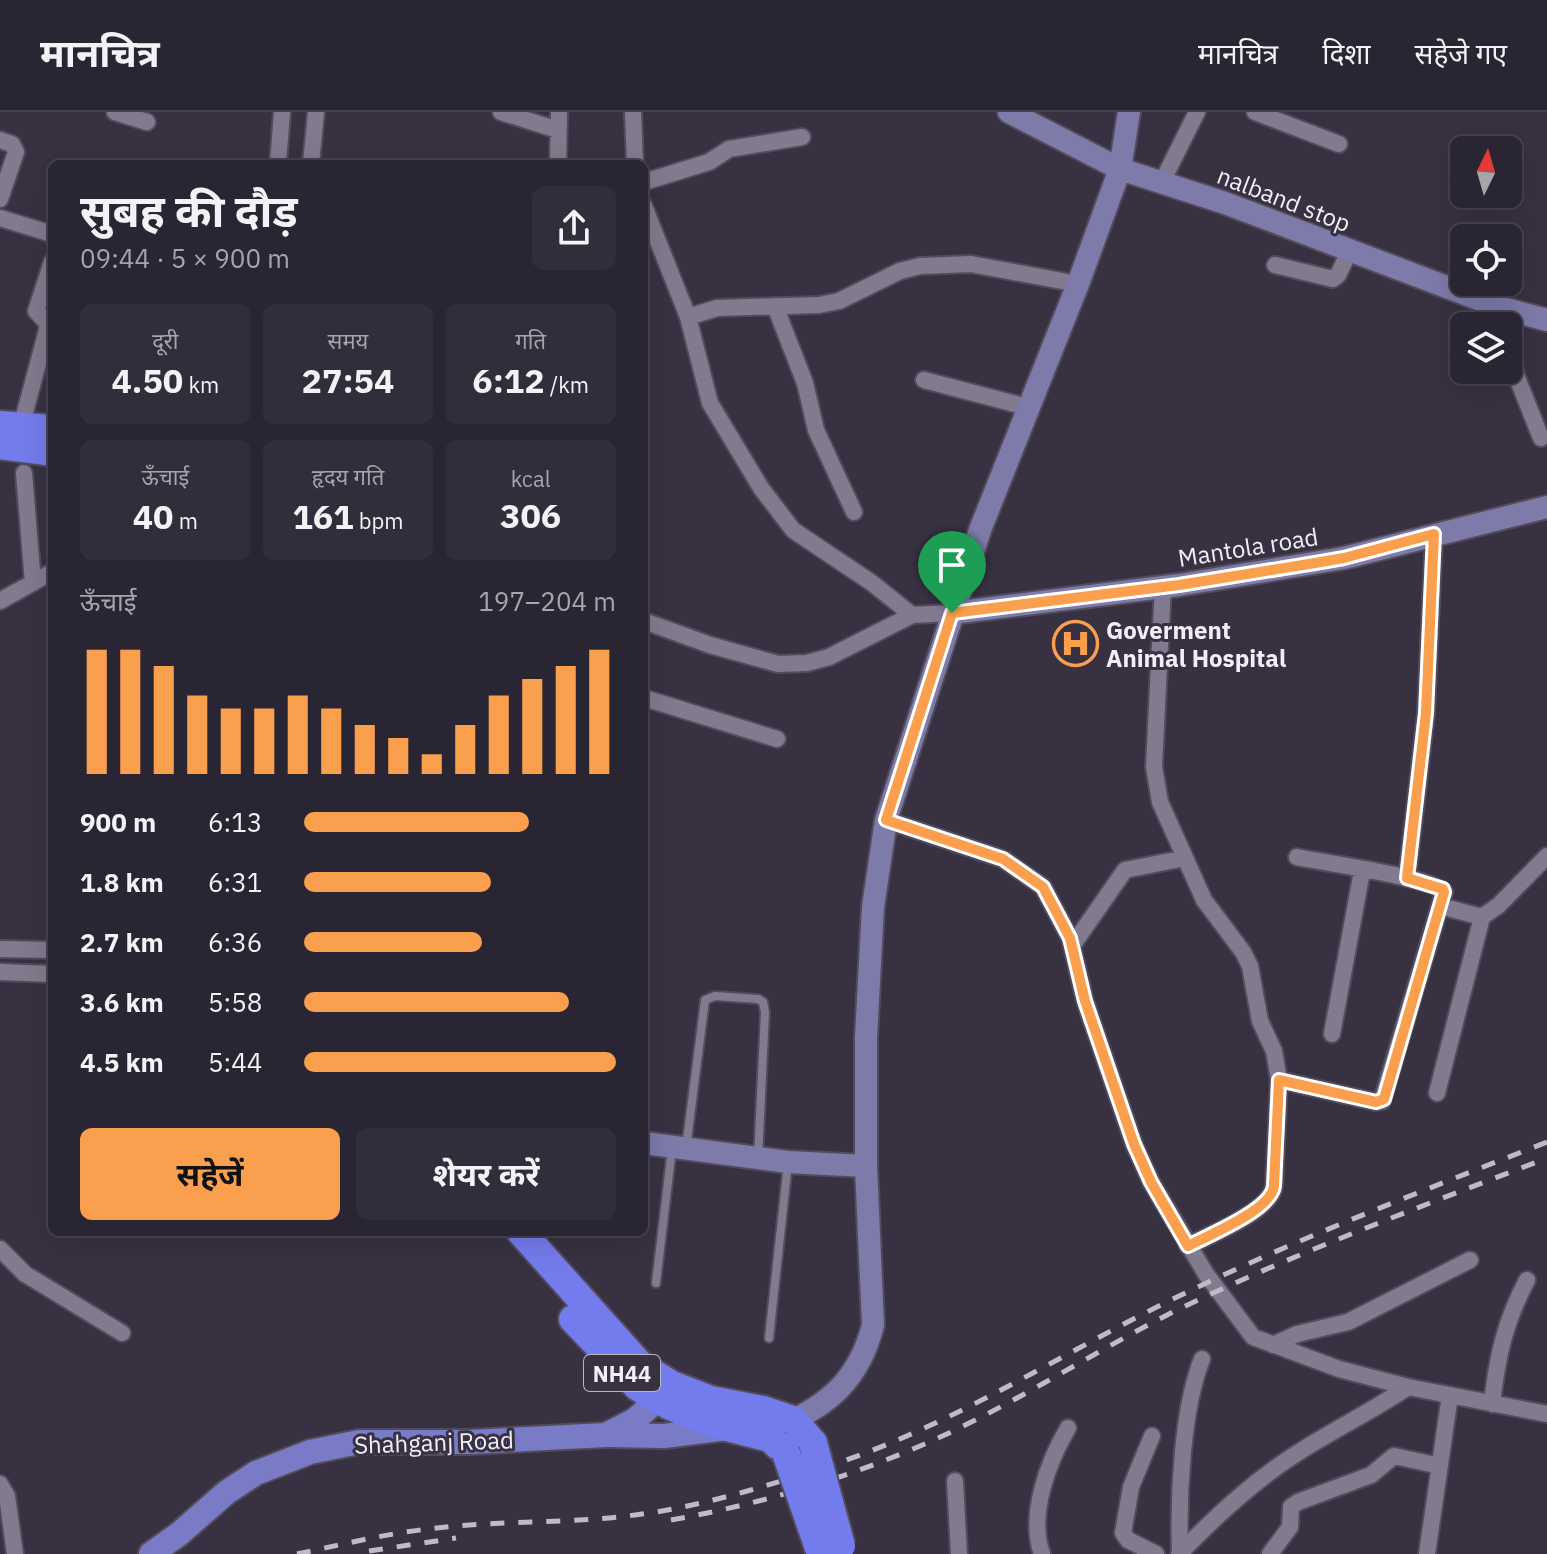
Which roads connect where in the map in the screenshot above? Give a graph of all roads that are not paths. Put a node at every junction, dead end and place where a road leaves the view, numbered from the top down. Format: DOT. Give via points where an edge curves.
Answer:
graph roads {
  1 [pos="115,112"];
  2 [pos="282,112"];
  3 [pos="316,112"];
  4 [pos="501,112"];
  5 [pos="559,112"];
  6 [pos="633,112"];
  7 [pos="1009,112"];
  8 [pos="1129,112"];
  9 [pos="1197,112"];
  10 [pos="1255,112"];
  11 [pos="147,122"];
  12 [pos="558,130"];
  13 [pos="802,137"];
  14 [pos="0,140"];
  15 [pos="1339,144"];
  16 [pos="278,160"];
  17 [pos="311,160"];
  18 [pos="558,160"];
  19 [pos="635,160"];
  20 [pos="1120,169"];
  21 [pos="648,181"];
  22 [pos="1162,182"];
  23 [pos="0,199"];
  24 [pos="648,216"];
  25 [pos="0,218"];
  26 [pos="48,233"];
  27 [pos="1349,252"];
  28 [pos="1275,265"];
  29 [pos="48,274"];
  30 [pos="1078,284"];
  31 [pos="775,306"];
  32 [pos="1491,312"];
  33 [pos="688,317"];
  34 [pos="1522,318"];
  35 [pos="1547,320"];
  36 [pos="48,327"];
  37 [pos="48,327"];
  38 [pos="924,380"];
  39 [pos="1520,384"];
  40 [pos="1027,407"];
  41 [pos="48,429"];
  42 [pos="7,432"];
  43 [pos="1541,438"];
  44 [pos="48,450"];
  45 [pos="24,473"];
  46 [pos="1547,507"];
  47 [pos="854,512"];
  48 [pos="1434,534"];
  49 [pos="48,574"];
  50 [pos="33,583"];
  51 [pos="1163,586"];
  52 [pos="0,601"];
  53 [pos="952,613"];
  54 [pos="908,618"];
  55 [pos="648,622"];
  56 [pos="648,699"];
  57 [pos="777,739"];
  58 [pos="886,820"];
  59 [pos="1547,856"];
  60 [pos="1297,857"];
  61 [pos="1185,858"];
  62 [pos="1362,871"];
  63 [pos="1407,878"];
  64 [pos="1440,906"];
  65 [pos="1482,917"];
  66 [pos="1072,946"];
  67 [pos="0,949"];
  68 [pos="48,950"];
  69 [pos="0,972"];
  70 [pos="48,974"];
  71 [pos="1332,1034"];
  72 [pos="1279,1080"];
  73 [pos="1437,1093"];
  74 [pos="648,1144"];
  75 [pos="679,1148"];
  76 [pos="758,1159"];
  77 [pos="788,1162"];
  78 [pos="866,1166"];
  79 [pos="502,1236"];
  80 [pos="525,1236"];
  81 [pos="1188,1246"];
  82 [pos="0,1249"];
  83 [pos="1470,1260"];
  84 [pos="1527,1280"];
  85 [pos="656,1283"];
  86 [pos="122,1333"];
  87 [pos="769,1338"];
  88 [pos="1273,1345"];
  89 [pos="1202,1359"];
  90 [pos="625,1376"];
  91 [pos="1408,1387"];
  92 [pos="666,1393"];
  93 [pos="1450,1395"];
  94 [pos="1492,1404"];
  95 [pos="1547,1414"];
  96 [pos="793,1420"];
  97 [pos="732,1428"];
  98 [pos="1068,1428"];
  99 [pos="606,1435"];
  100 [pos="1152,1436"];
  101 [pos="1440,1466"];
  102 [pos="955,1481"];
  103 [pos="0,1484"];
  104 [pos="835,1551"];
  105 [pos="1180,1553"];
  106 [pos="15,1554"];
  107 [pos="151,1554"];
  108 [pos="959,1554"];
  109 [pos="1042,1554"];
  110 [pos="1156,1554"];
  111 [pos="1270,1554"];
  112 [pos="1427,1554"];
  1 -- 11 [label="street"];
  2 -- 16 [label="street"];
  3 -- 17 [label="street"];
  4 -- 12 [label="street"];
  5 -- 12 [label="street"];
  6 -- 19 [label="street"];
  7 -- 20 [label="street, nalband stop"];
  8 -- 20 [label="street"];
  9 -- 22 [label="street"];
  10 -- 15 [label="street"];
  12 -- 18 [label="street"];
  13 -- 21 [label="street" via="729,149 709,162"];
  14 -- 23 [label="street" via="16,152"];
  20 -- 22 [label="street, nalband stop"];
  20 -- 30 [label="street"];
  22 -- 27 [label="street, nalband stop"];
  24 -- 33 [label="street"];
  25 -- 26 [label="street"];
  27 -- 28 [label="street" via="1333,279"];
  27 -- 32 [label="street, nalband stop"];
  29 -- 36 [label="street" via="36,311"];
  30 -- 31 [label="street" via="971,264 920,266 839,301"];
  30 -- 40 [label="street"];
  31 -- 33 [label="street" via="717,308"];
  31 -- 47 [label="street" via="805,383 816,430"];
  33 -- 54 [label="street" via="710,403 779,513 793,530 872,583"];
  34 -- 35 [label="street, nalband stop"];
  37 -- 42 [label="street"];
  38 -- 40 [label="street"];
  39 -- 43 [label="street"];
  40 -- 53 [label="street"];
  41 -- 42 [label="highway"];
  42 -- 44 [label="highway"];
  45 -- 50 [label="street"];
  46 -- 48 [label="street, Mantola road"];
  48 -- 51 [label="street, Mantola road" via="1344,558"];
  48 -- 63 [label="street" via="1426,713"];
  49 -- 50 [label="street"];
  50 -- 52 [label="street"];
  51 -- 53 [label="street, Mantola road"];
  51 -- 61 [label="street" via="1154,767 1160,802"];
  53 -- 54 [label="street"];
  53 -- 58 [label="street"];
  54 -- 55 [label="street" via="829,657 793,664 710,645"];
  56 -- 57 [label="street"];
  58 -- 66 [label="street" via="1010,863 1043,887"];
  58 -- 78 [label="street" via="873,907"];
  59 -- 65 [label="street"];
  60 -- 62 [label="street"];
  61 -- 66 [label="street" via="1125,870"];
  61 -- 72 [label="street" via="1204,900 1250,966"];
  62 -- 63 [label="street"];
  62 -- 71 [label="street"];
  63 -- 64 [label="street" via="1443,889"];
  64 -- 65 [label="street"];
  64 -- 72 [label="street" via="1382,1101"];
  65 -- 73 [label="street"];
  66 -- 81 [label="street" via="1085,1001 1134,1144"];
  67 -- 68 [label="street"];
  69 -- 70 [label="street"];
  72 -- 81 [label="street" via="1271,1198"];
  74 -- 75 [label="street"];
  75 -- 76 [label="street"];
  75 -- 76 [label="lane" via="705,1000 758,999 765,1012"];
  75 -- 85 [label="lane"];
  76 -- 77 [label="street"];
  77 -- 78 [label="street"];
  77 -- 87 [label="lane"];
  78 -- 96 [label="street" via="870,1339 851,1375 830,1399"];
  79 -- 90 [label="highway, NH44"];
  80 -- 92 [label="highway, NH44"];
  81 -- 88 [label="street" via="1253,1337"];
  82 -- 86 [label="street" via="25,1274"];
  83 -- 88 [label="street" via="1348,1322"];
  84 -- 94 [label="street" via="1497,1357"];
  88 -- 91 [label="street"];
  89 -- 105 [label="street" via="1190,1398"];
  90 -- 92 [label="highway, NH44"];
  90 -- 99 [label="main road" via="631,1403"];
  91 -- 93 [label="street"];
  91 -- 105 [label="street" via="1258,1481"];
  92 -- 96 [label="highway, NH44"];
  92 -- 97 [label="highway, NH44" via="711,1423"];
  92 -- 99 [label="main road, Shahganj Road" via="635,1420"];
  93 -- 94 [label="street"];
  93 -- 101 [label="street"];
  94 -- 95 [label="street"];
  96 -- 104 [label="highway, NH44, bridge" via="813,1443"];
  97 -- 99 [label="main road, Shahganj Road" via="664,1436"];
  97 -- 104 [label="highway, NH44, bridge" via="770,1438 786,1453"];
  98 -- 109 [label="street" via="1048,1466 1037,1527"];
  99 -- 107 [label="main road, Shahganj Road" via="359,1442 310,1452 256,1473"];
  100 -- 110 [label="street" via="1131,1487 1123,1533"];
  101 -- 111 [label="street" via="1394,1456 1371,1475 1298,1502 1291,1507 1290,1527"];
  101 -- 112 [label="street"];
  102 -- 108 [label="street"];
  103 -- 106 [label="street" via="7,1496"];
}
